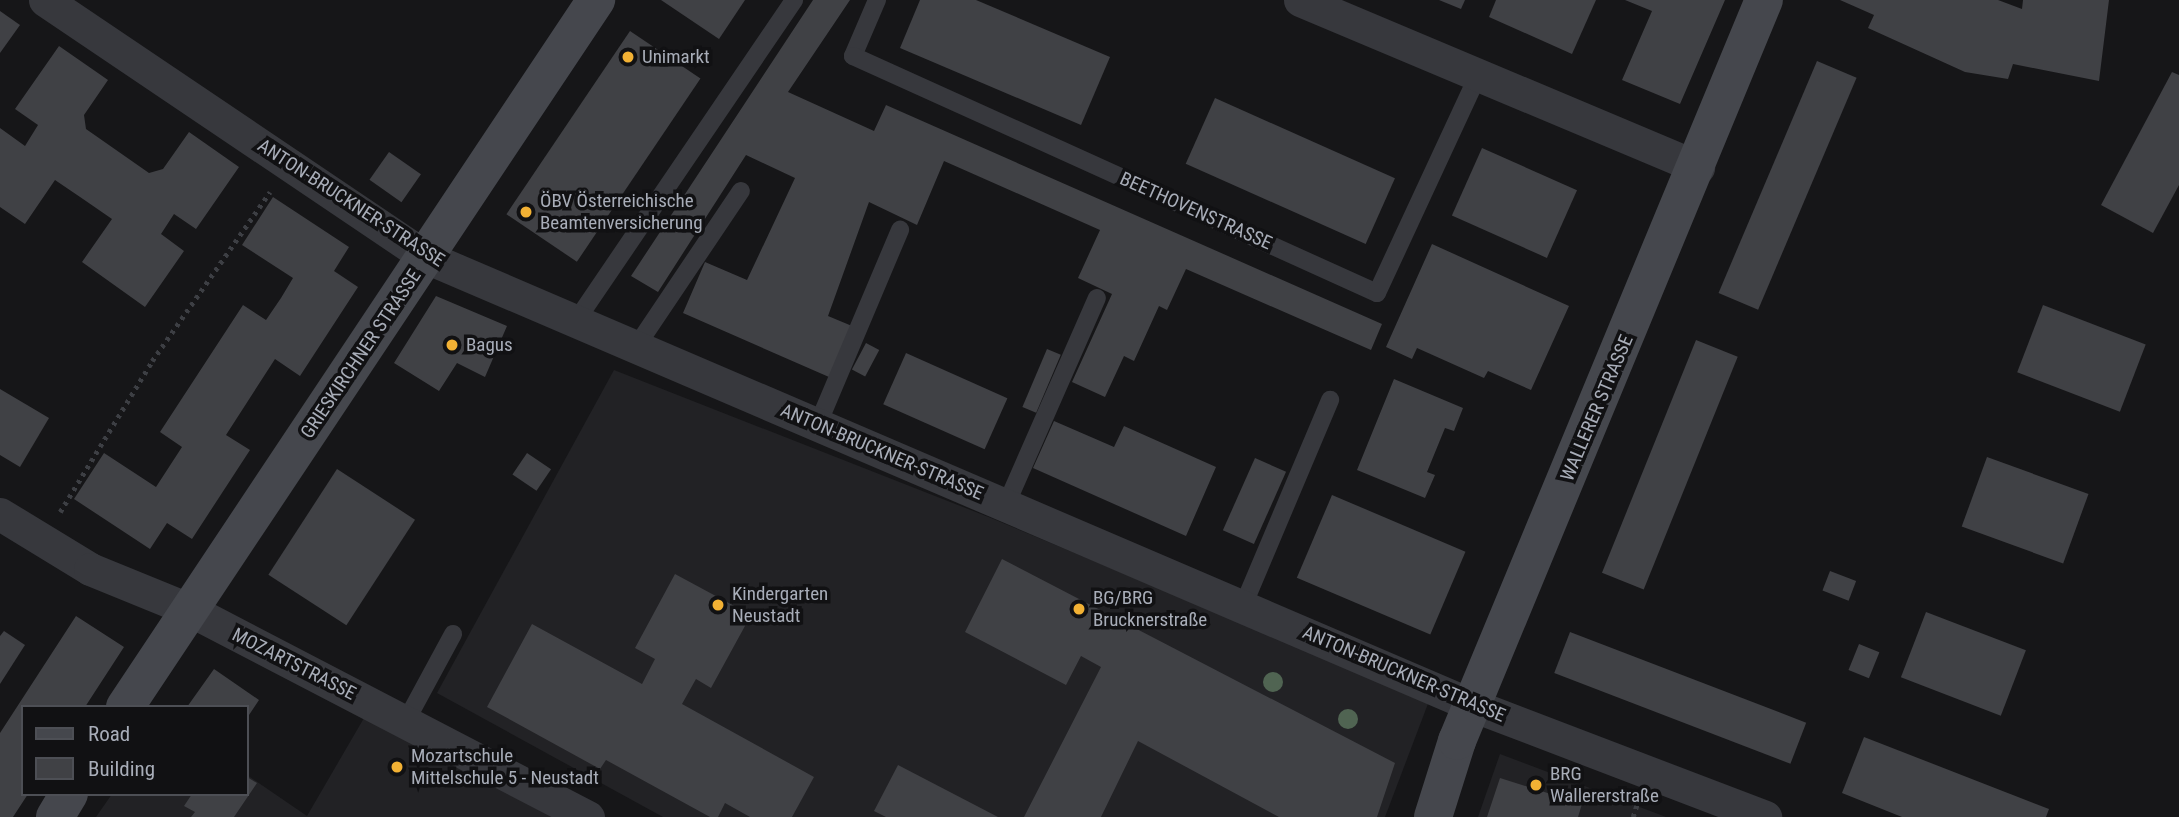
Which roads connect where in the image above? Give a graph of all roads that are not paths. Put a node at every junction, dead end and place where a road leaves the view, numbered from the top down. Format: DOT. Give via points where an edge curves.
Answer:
graph roads {
  1 [pos="46,0"];
  2 [pos="596,0"];
  3 [pos="794,0"];
  4 [pos="877,0"];
  5 [pos="1300,0"];
  6 [pos="1763,0"];
  7 [pos="1478,75"];
  8 [pos="1698,167"];
  9 [pos="741,191"];
  10 [pos="900,230"];
  11 [pos="426,257"];
  12 [pos="1097,298"];
  13 [pos="576,321"];
  14 [pos="636,347"];
  15 [pos="1330,400"];
  16 [pos="818,424"];
  17 [pos="1006,505"];
  18 [pos="0,514"];
  19 [pos="1243,606"];
  20 [pos="188,609"];
  21 [pos="453,634"];
  22 [pos="126,705"];
  23 [pos="1472,705"];
  24 [pos="407,721"];
  25 [pos="68,796"];
  26 [pos="55,817"];
  27 [pos="588,817"];
  28 [pos="1433,817"];
  29 [pos="1765,817"];
  1 -- 11 [label="street, ANTON-BRUCKNER-STRASSE"];
  2 -- 11 [label="street, GRIESKIRCHNER STRASSE"];
  3 -- 13 [label="lane"];
  4 -- 7 [label="lane, BEETHOVENSTRASSE" via="853,56 1377,293"];
  5 -- 7 [label="street"];
  6 -- 8 [label="street, WALLERER STRASSE"];
  7 -- 8 [label="street"];
  8 -- 23 [label="street, WALLERER STRASSE"];
  9 -- 14 [label="lane"];
  10 -- 16 [label="lane"];
  11 -- 13 [label="street, ANTON-BRUCKNER-STRASSE"];
  11 -- 20 [label="street, GRIESKIRCHNER STRASSE"];
  12 -- 17 [label="lane"];
  13 -- 14 [label="street, ANTON-BRUCKNER-STRASSE"];
  14 -- 16 [label="street, ANTON-BRUCKNER-STRASSE"];
  15 -- 19 [label="lane"];
  16 -- 17 [label="street, ANTON-BRUCKNER-STRASSE"];
  17 -- 19 [label="street, ANTON-BRUCKNER-STRASSE"];
  18 -- 20 [label="street, MOZARTSTRASSE" via="90,569"];
  19 -- 23 [label="street, ANTON-BRUCKNER-STRASSE"];
  20 -- 22 [label="street, GRIESKIRCHNER STRASSE"];
  20 -- 24 [label="street, MOZARTSTRASSE"];
  21 -- 24 [label="lane"];
  23 -- 28 [label="street, WALLERER STRASSE"];
  23 -- 29 [label="street, ANTON-BRUCKNER-STRASSE"];
  24 -- 27 [label="street, MOZARTSTRASSE"];
  25 -- 26 [label="street"];
}
